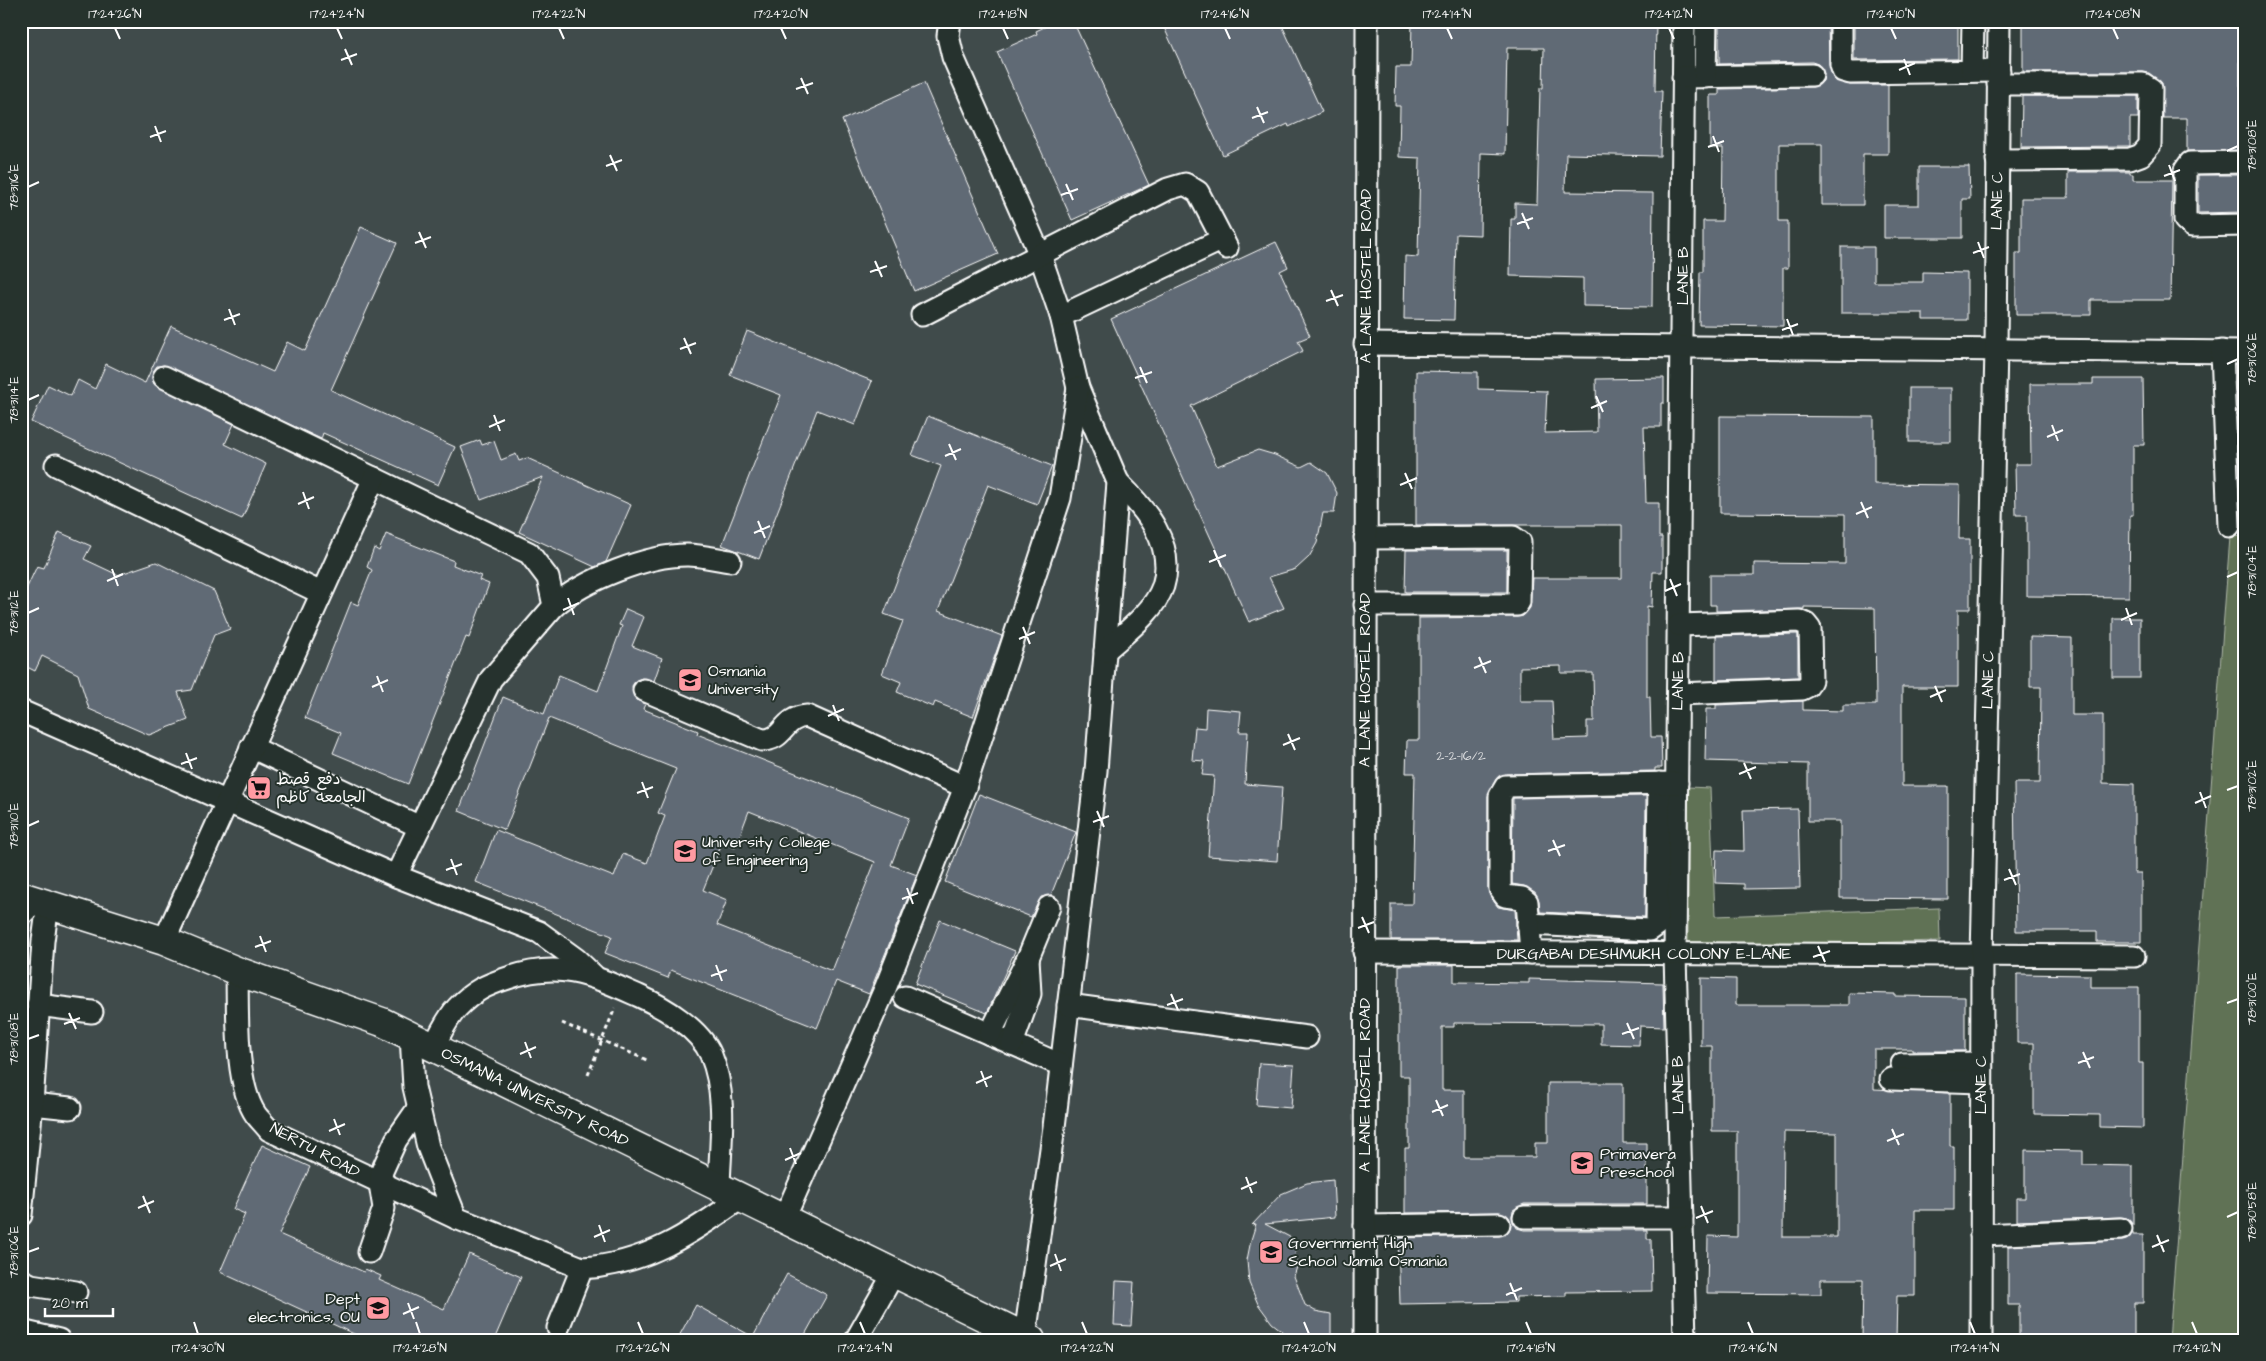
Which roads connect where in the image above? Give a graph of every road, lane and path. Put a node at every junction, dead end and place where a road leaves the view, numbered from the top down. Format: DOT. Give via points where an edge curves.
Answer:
graph roads {
  1 [pos="950,21"];
  2 [pos="1367,21"];
  3 [pos="1684,21"];
  4 [pos="1706,21"];
  5 [pos="1841,21"];
  6 [pos="1973,21"];
  7 [pos="2000,21"];
  8 [pos="1972,71"];
  9 [pos="1812,75"];
  10 [pos="1683,77"];
  11 [pos="1705,77"];
  12 [pos="1999,78"];
  13 [pos="1997,160"];
  14 [pos="2245,162"];
  15 [pos="2245,225"];
  16 [pos="1040,254"];
  17 [pos="922,315"];
  18 [pos="1061,316"];
  19 [pos="1365,344"];
  20 [pos="1682,346"];
  21 [pos="1996,349"];
  22 [pos="2222,351"];
  23 [pos="2245,352"];
  24 [pos="164,377"];
  25 [pos="1078,388"];
  26 [pos="56,465"];
  27 [pos="374,478"];
  28 [pos="1118,482"];
  29 [pos="2229,526"];
  30 [pos="1365,538"];
  31 [pos="730,561"];
  32 [pos="321,593"];
  33 [pos="1365,605"];
  34 [pos="554,606"];
  35 [pos="1679,625"];
  36 [pos="1105,651"];
  37 [pos="644,690"];
  38 [pos="1678,694"];
  39 [pos="21,712"];
  40 [pos="251,747"];
  41 [pos="1668,783"];
  42 [pos="965,787"];
  43 [pos="226,801"];
  44 [pos="420,827"];
  45 [pos="396,876"];
  46 [pos="32,904"];
  47 [pos="1049,907"];
  48 [pos="1528,924"];
  49 [pos="164,941"];
  50 [pos="1364,952"];
  51 [pos="1531,953"];
  52 [pos="1675,954"];
  53 [pos="1982,956"];
  54 [pos="2134,956"];
  55 [pos="1028,958"];
  56 [pos="236,970"];
  57 [pos="594,976"];
  58 [pos="623,989"];
  59 [pos="905,997"];
  60 [pos="38,1005"];
  61 [pos="1068,1005"];
  62 [pos="92,1012"];
  63 [pos="562,1023"];
  64 [pos="990,1034"];
  65 [pos="1307,1037"];
  66 [pos="602,1041"];
  67 [pos="422,1042"];
  68 [pos="1012,1044"];
  69 [pos="649,1061"];
  70 [pos="1061,1065"];
  71 [pos="1897,1072"];
  72 [pos="1981,1072"];
  73 [pos="588,1075"];
  74 [pos="32,1104"];
  75 [pos="419,1107"];
  76 [pos="70,1108"];
  77 [pos="380,1184"];
  78 [pos="730,1193"];
  79 [pos="21,1215"];
  80 [pos="1524,1217"];
  81 [pos="1682,1217"];
  82 [pos="456,1218"];
  83 [pos="784,1219"];
  84 [pos="1499,1224"];
  85 [pos="1365,1226"];
  86 [pos="2121,1228"];
  87 [pos="1981,1235"];
  88 [pos="369,1252"];
  89 [pos="582,1268"];
  90 [pos="894,1273"];
  91 [pos="21,1280"];
  92 [pos="76,1292"];
  93 [pos="558,1328"];
  94 [pos="21,1331"];
  95 [pos="1028,1338"];
  96 [pos="58,1340"];
  97 [pos="856,1340"];
  98 [pos="1365,1340"];
  99 [pos="1685,1340"];
  100 [pos="1981,1340"];
  1 -- 16 [label="street" via="948,36 953,57"];
  2 -- 19 [label="street, A LANE HOSTEL ROAD"];
  3 -- 10 [label="street, LANE B"];
  4 -- 11 [label="street"];
  5 -- 8 [label="street" via="1841,65 1850,73"];
  6 -- 8 [label="street"];
  7 -- 12 [label="street, LANE C"];
  8 -- 12 [label="street"];
  9 -- 11 [label="street"];
  10 -- 11 [label="street"];
  10 -- 20 [label="street, LANE B"];
  12 -- 13 [label="street, LANE C"];
  12 -- 13 [label="street" via="2143,84 2151,88 2150,145 2141,155 2130,159"];
  13 -- 21 [label="street, LANE C"];
  14 -- 15 [label="street" via="2190,163 2185,170 2186,220 2192,226"];
  16 -- 17 [label="street"];
  16 -- 18 [label="street"];
  16 -- 18 [label="street" via="1168,189 1185,184 1198,192 1225,244"];
  18 -- 25 [label="street"];
  19 -- 20 [label="street"];
  19 -- 30 [label="street, A LANE HOSTEL ROAD"];
  20 -- 21 [label="street"];
  20 -- 35 [label="street, LANE B"];
  21 -- 22 [label="street"];
  21 -- 53 [label="street, LANE C"];
  22 -- 23 [label="street"];
  22 -- 29 [label="street"];
  24 -- 27 [label="street"];
  25 -- 28 [label="street"];
  25 -- 42 [label="street" via="1060,498"];
  26 -- 32 [label="street"];
  27 -- 32 [label="street"];
  27 -- 34 [label="street" via="529,553 548,578"];
  28 -- 36 [label="street"];
  28 -- 36 [label="street" via="1141,505 1155,526 1166,557 1163,586 1151,606"];
  30 -- 33 [label="street, A LANE HOSTEL ROAD"];
  30 -- 33 [label="street" via="1513,537 1520,542 1519,602 1516,605"];
  31 -- 34 [label="street" via="685,555 631,565 594,581"];
  32 -- 40 [label="street"];
  33 -- 50 [label="street, A LANE HOSTEL ROAD"];
  34 -- 44 [label="street" via="491,679"];
  35 -- 38 [label="street, LANE B"];
  35 -- 38 [label="street" via="1799,621 1810,629 1811,680 1802,689"];
  36 -- 61 [label="street" via="1096,771"];
  37 -- 42 [label="street" via="762,740 778,736 789,721 806,716"];
  38 -- 41 [label="street, LANE B"];
  39 -- 43 [label="street"];
  40 -- 43 [label="street"];
  40 -- 44 [label="street"];
  41 -- 48 [label="street" via="1657,924 1650,930"];
  41 -- 48 [label="street" via="1506,786 1500,796 1500,889 1505,896 1525,899"];
  41 -- 52 [label="street, LANE B"];
  42 -- 83 [label="street" via="885,988"];
  43 -- 45 [label="street"];
  43 -- 49 [label="street"];
  44 -- 45 [label="street"];
  45 -- 57 [label="street" via="539,932 576,958"];
  46 -- 49 [label="main road, OSMANIA UNIVERSITY ROAD"];
  46 -- 60 [label="street" via="43,941"];
  47 -- 55 [label="street"];
  48 -- 51 [label="street"];
  49 -- 56 [label="main road, OSMANIA UNIVERSITY ROAD"];
  50 -- 51 [label="street, DURGABAI DESHMUKH COLONY E-LANE"];
  50 -- 85 [label="street, A LANE HOSTEL ROAD"];
  51 -- 52 [label="street, DURGABAI DESHMUKH COLONY E-LANE"];
  52 -- 53 [label="street, DURGABAI DESHMUKH COLONY E-LANE"];
  52 -- 81 [label="street, LANE B"];
  53 -- 54 [label="street, DURGABAI DESHMUKH COLONY E-LANE"];
  53 -- 72 [label="street, LANE C"];
  55 -- 64 [label="street"];
  55 -- 68 [label="street" via="1030,994"];
  56 -- 67 [label="main road, OSMANIA UNIVERSITY ROAD" via="382,1022"];
  56 -- 77 [label="street, NERTU ROAD" via="239,1044 246,1093 256,1114 269,1130"];
  57 -- 58 [label="street"];
  57 -- 67 [label="street" via="557,969 529,971 481,987"];
  58 -- 66 [label="path"];
  58 -- 78 [label="street" via="653,1002 690,1028 710,1054 721,1099"];
  59 -- 64 [label="street"];
  60 -- 62 [label="street"];
  60 -- 74 [label="street"];
  61 -- 65 [label="street"];
  61 -- 70 [label="street"];
  63 -- 66 [label="path"];
  64 -- 68 [label="street"];
  66 -- 69 [label="path"];
  66 -- 73 [label="path"];
  67 -- 75 [label="street" via="414,1087"];
  67 -- 78 [label="main road, OSMANIA UNIVERSITY ROAD"];
  68 -- 70 [label="street"];
  70 -- 95 [label="street"];
  71 -- 72 [label="street"];
  72 -- 87 [label="street, LANE C"];
  74 -- 76 [label="street"];
  74 -- 79 [label="street"];
  75 -- 77 [label="street" via="393,1146"];
  75 -- 82 [label="street" via="428,1147"];
  77 -- 82 [label="street, NERTU ROAD"];
  77 -- 88 [label="street" via="384,1208"];
  78 -- 83 [label="main road, OSMANIA UNIVERSITY ROAD"];
  78 -- 89 [label="street" via="693,1232 664,1248 620,1264"];
  80 -- 81 [label="street"];
  81 -- 99 [label="street, LANE B"];
  82 -- 89 [label="street, NERTU ROAD"];
  83 -- 90 [label="main road, OSMANIA UNIVERSITY ROAD"];
  84 -- 85 [label="street"];
  85 -- 98 [label="street, A LANE HOSTEL ROAD"];
  86 -- 87 [label="street"];
  87 -- 100 [label="street, LANE C"];
  89 -- 93 [label="street"];
  90 -- 95 [label="main road, OSMANIA UNIVERSITY ROAD"];
  90 -- 97 [label="street"];
  91 -- 92 [label="street" via="31,1285"];
  94 -- 96 [label="street"];
}
